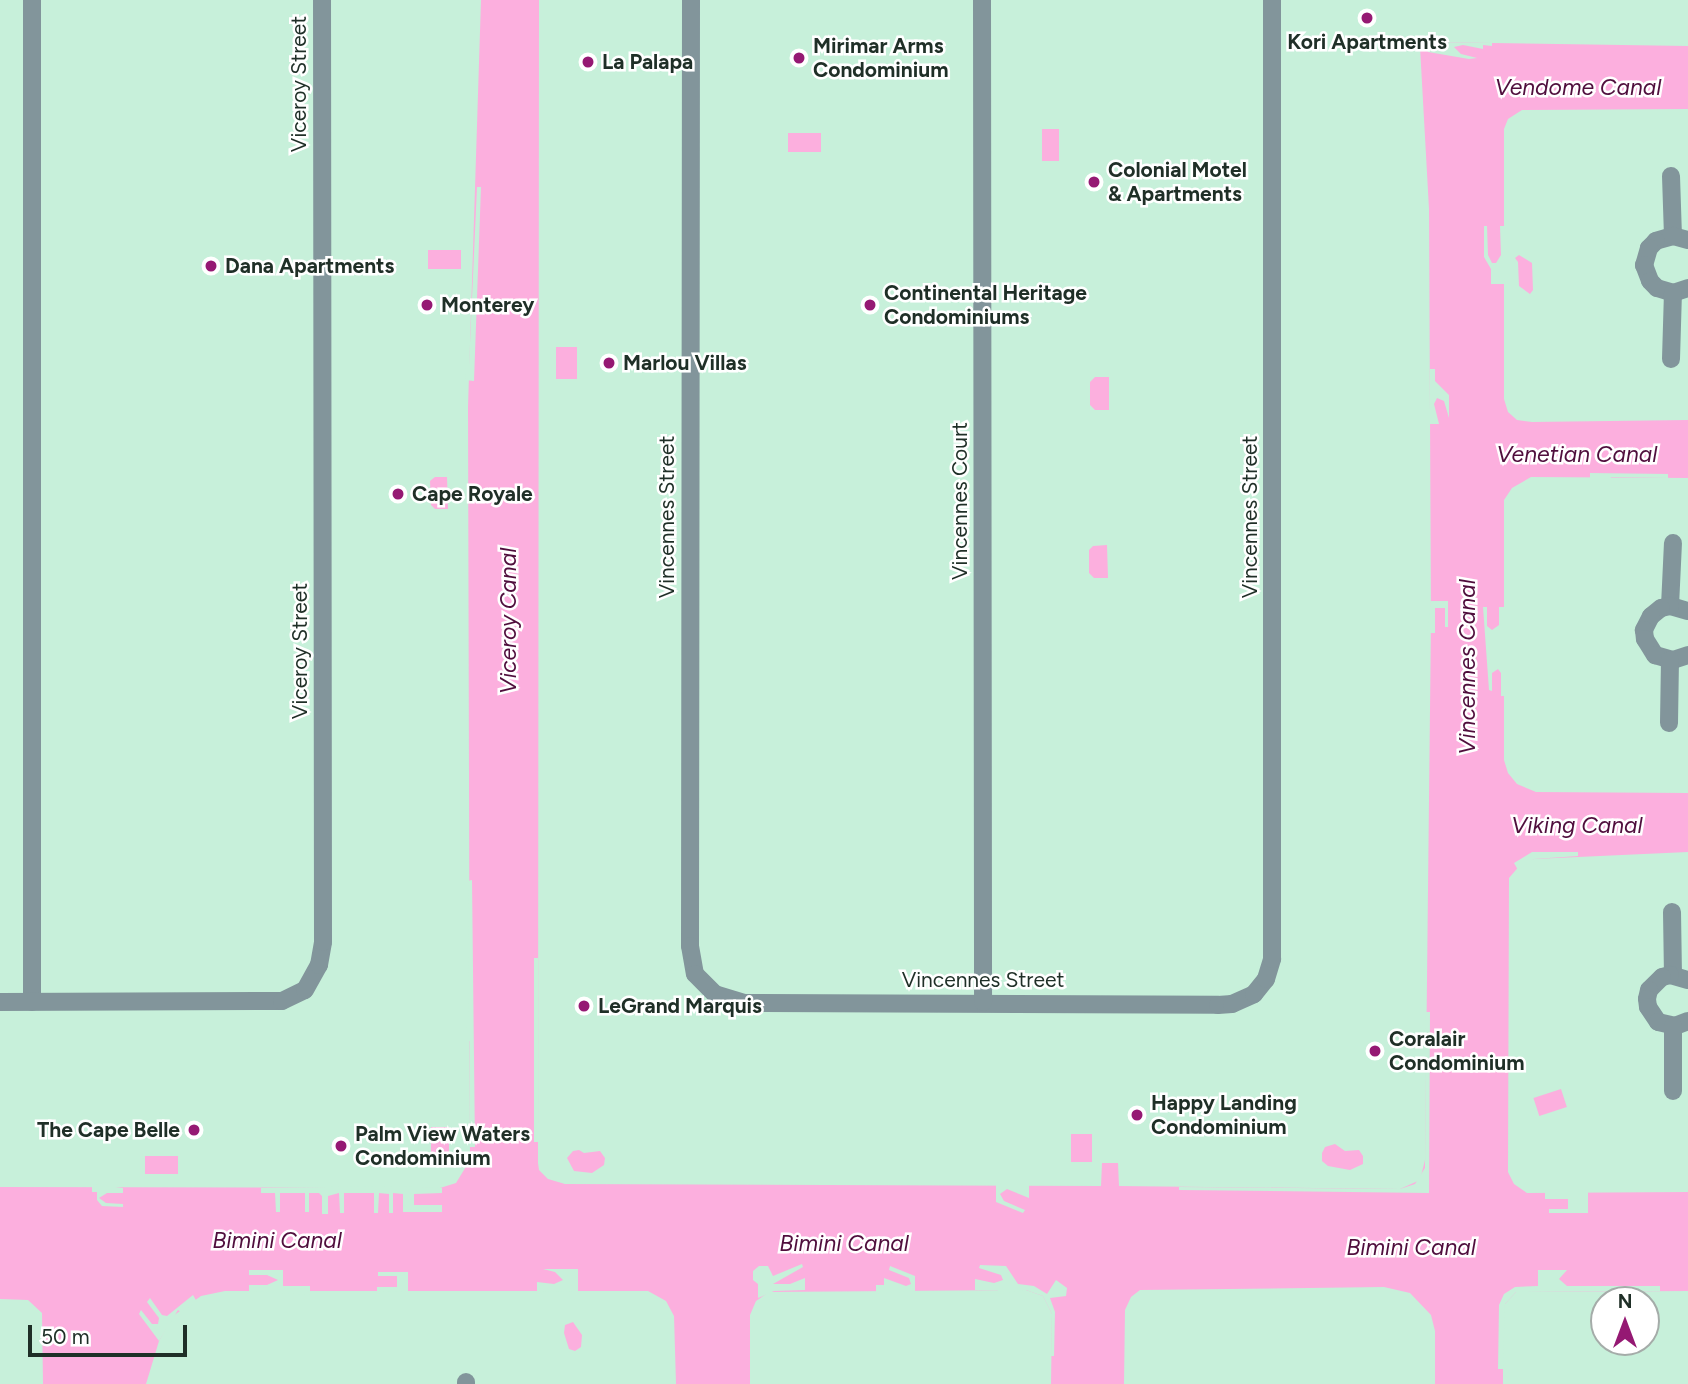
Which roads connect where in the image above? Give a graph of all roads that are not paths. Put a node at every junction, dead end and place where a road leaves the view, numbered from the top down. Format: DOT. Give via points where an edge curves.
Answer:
graph roads {
  1 [pos="32,0"];
  2 [pos="322,0"];
  3 [pos="691,0"];
  4 [pos="982,0"];
  5 [pos="1272,0"];
  6 [pos="1671,176"];
  7 [pos="1680,238"];
  8 [pos="1681,291"];
  9 [pos="1671,359"];
  10 [pos="1673,543"];
  11 [pos="1670,606"];
  12 [pos="1688,611"];
  13 [pos="1688,655"];
  14 [pos="1670,660"];
  15 [pos="1670,723"];
  16 [pos="1672,912"];
  17 [pos="1680,977"];
  18 [pos="0,1002"];
  19 [pos="32,1002"];
  20 [pos="983,1002"];
  21 [pos="1680,1024"];
  22 [pos="1673,1091"];
  1 -- 19 [label="street"];
  2 -- 19 [label="street, Viceroy Street" via="323,942 319,965 305,990 282,1001"];
  3 -- 20 [label="street, Vincennes Street" via="692,968 708,989 724,999 745,1003"];
  4 -- 20 [label="street, Vincennes Court"];
  5 -- 20 [label="street, Vincennes Street" via="1270,968 1254,994 1232,1004"];
  6 -- 7 [label="street"];
  7 -- 8 [label="street" via="1656,241 1644,265 1650,281 1664,292"];
  8 -- 9 [label="street"];
  10 -- 11 [label="street"];
  11 -- 12 [label="street"];
  11 -- 14 [label="street" via="1653,613 1644,630 1648,648"];
  13 -- 14 [label="street"];
  14 -- 15 [label="street"];
  16 -- 17 [label="street"];
  17 -- 21 [label="street" via="1654,982 1647,999 1658,1022"];
  18 -- 19 [label="street, Viceroy Street"];
  21 -- 22 [label="street"];
}
